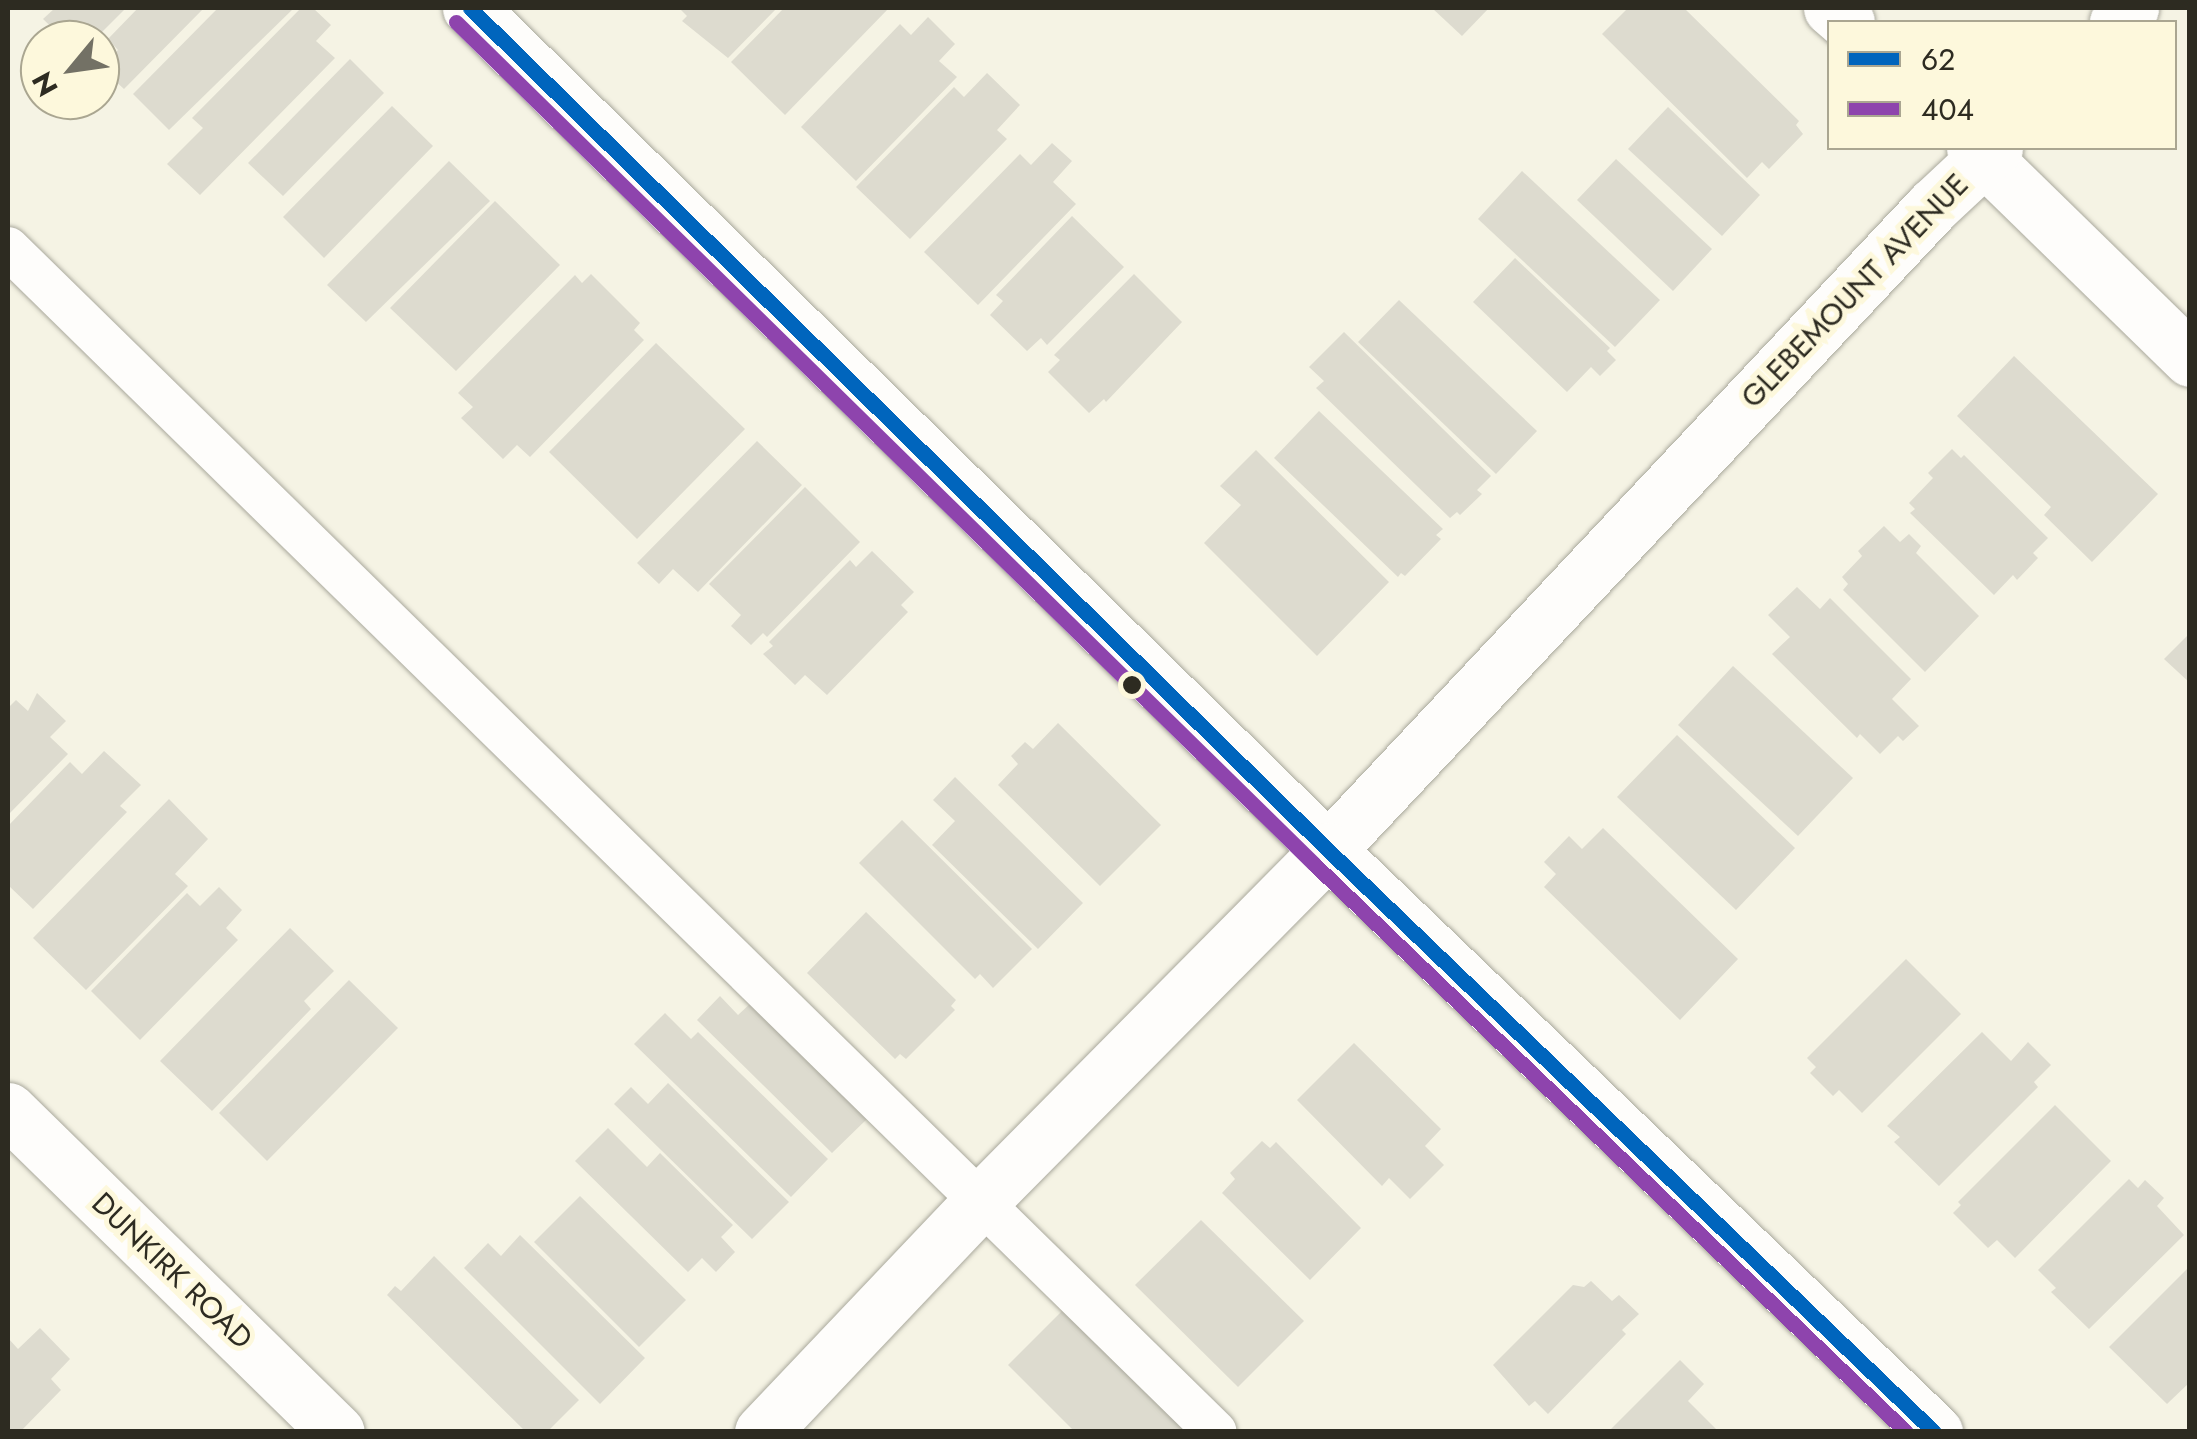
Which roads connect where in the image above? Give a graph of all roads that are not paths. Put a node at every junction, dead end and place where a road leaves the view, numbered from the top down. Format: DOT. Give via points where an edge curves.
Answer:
graph roads {
  1 [pos="470,8"];
  2 [pos="1985,151"];
  3 [pos="8,248"];
  4 [pos="2190,359"];
  5 [pos="1328,850"];
  6 [pos="8,1110"];
  7 [pos="982,1201"];
  8 [pos="337,1432"];
  9 [pos="762,1432"];
  10 [pos="1216,1432"];
  11 [pos="1935,1432"];
  1 -- 5 [label="street"];
  2 -- 4 [label="street"];
  2 -- 5 [label="street, GLEBEMOUNT AVENUE"];
  3 -- 7 [label="lane"];
  5 -- 7 [label="street, GLEBEMOUNT AVENUE"];
  5 -- 11 [label="street"];
  6 -- 8 [label="street, DUNKIRK ROAD"];
  7 -- 9 [label="street, GLEBEMOUNT AVENUE"];
  7 -- 10 [label="lane"];
}
